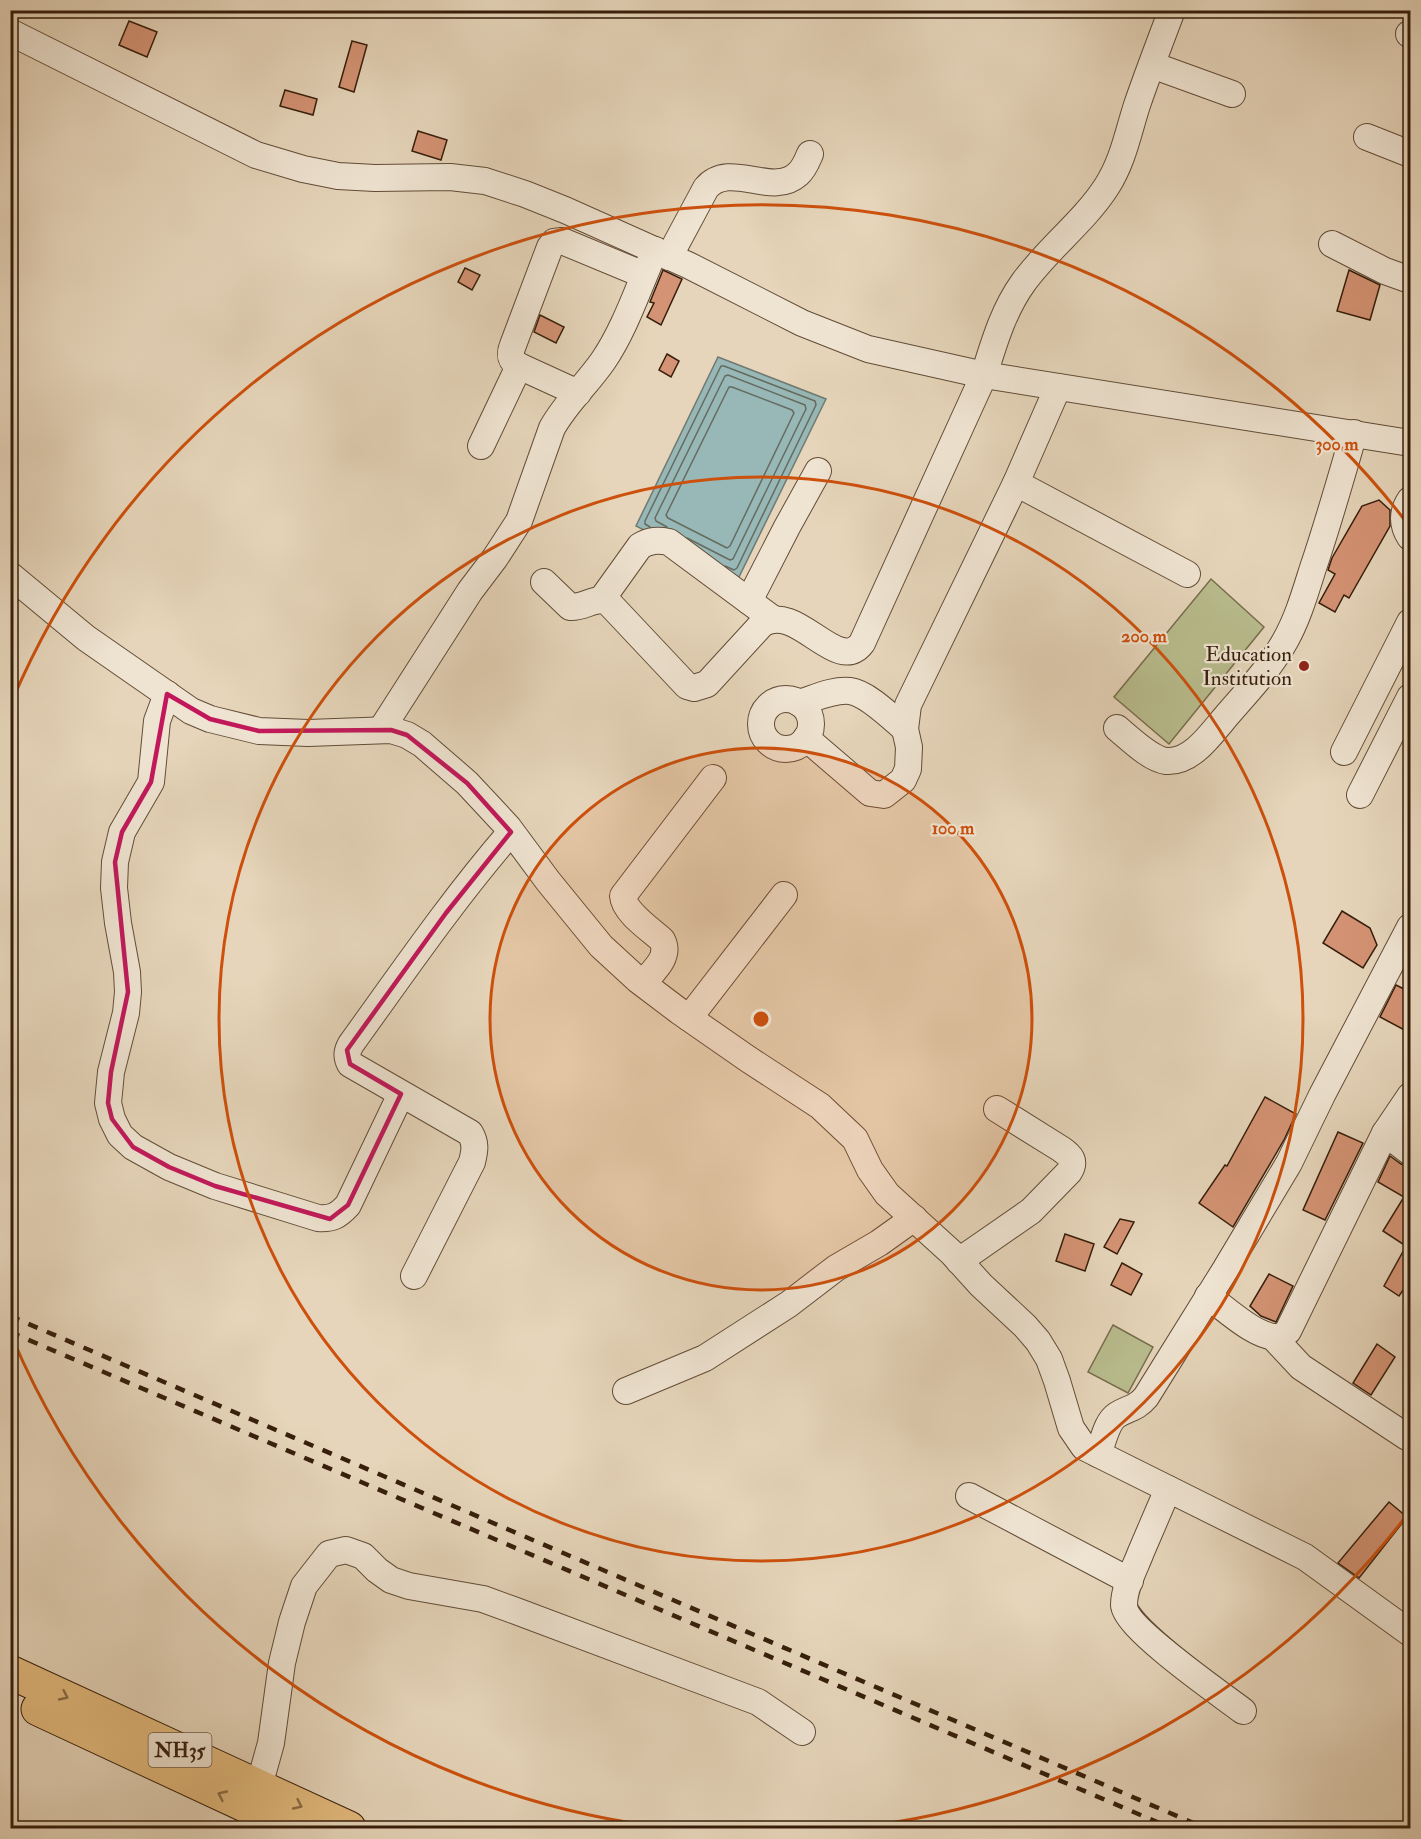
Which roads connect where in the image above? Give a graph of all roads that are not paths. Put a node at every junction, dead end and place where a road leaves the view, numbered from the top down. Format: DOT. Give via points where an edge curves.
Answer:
graph roads {
  1 [pos="1172,10"];
  2 [pos="10,32"];
  3 [pos="1152,64"];
  4 [pos="1232,94"];
  5 [pos="1367,137"];
  6 [pos="810,154"];
  7 [pos="1410,154"];
  8 [pos="1332,244"];
  9 [pos="662,254"];
  10 [pos="644,275"];
  11 [pos="1410,280"];
  12 [pos="519,366"];
  13 [pos="984,375"];
  14 [pos="1058,387"];
  15 [pos="578,393"];
  16 [pos="1354,433"];
  17 [pos="1410,443"];
  18 [pos="481,446"];
  19 [pos="818,471"];
  20 [pos="1016,483"];
  21 [pos="1410,500"];
  22 [pos="1410,537"];
  23 [pos="1186,574"];
  24 [pos="10,575"];
  25 [pos="544,582"];
  26 [pos="602,599"];
  27 [pos="749,601"];
  28 [pos="773,619"];
  29 [pos="1410,622"];
  30 [pos="167,694"];
  31 [pos="1410,697"];
  32 [pos="799,703"];
  33 [pos="1117,728"];
  34 [pos="905,729"];
  35 [pos="381,730"];
  36 [pos="806,738"];
  37 [pos="1344,752"];
  38 [pos="713,778"];
  39 [pos="1360,795"];
  40 [pos="512,832"];
  41 [pos="783,895"];
  42 [pos="1410,927"];
  43 [pos="643,983"];
  44 [pos="689,1018"];
  45 [pos="401,1094"];
  46 [pos="1410,1096"];
  47 [pos="997,1109"];
  48 [pos="1384,1133"];
  49 [pos="1410,1152"];
  50 [pos="914,1218"];
  51 [pos="959,1261"];
  52 [pos="414,1276"];
  53 [pos="1208,1296"];
  54 [pos="1274,1338"];
  55 [pos="626,1391"];
  56 [pos="1407,1437"];
  57 [pos="1098,1454"];
  58 [pos="1168,1489"];
  59 [pos="969,1496"];
  60 [pos="1130,1581"];
  61 [pos="1406,1623"];
  62 [pos="10,1672"];
  63 [pos="10,1696"];
  64 [pos="1243,1711"];
  65 [pos="802,1732"];
  66 [pos="258,1786"];
  67 [pos="294,1828"];
  68 [pos="349,1828"];
  1 -- 3 [label="street"];
  2 -- 9 [label="street" via="255,155 338,176 485,181 565,210"];
  3 -- 4 [label="street"];
  3 -- 13 [label="street" via="1116,171 1092,206 1039,263 1012,300"];
  5 -- 7 [label="street"];
  6 -- 9 [label="street" via="797,175 786,181 727,177 711,182"];
  8 -- 11 [label="street"];
  9 -- 10 [label="street"];
  9 -- 13 [label="street" via="836,337 905,359"];
  10 -- 12 [label="street" via="562,241 554,242 510,352"];
  10 -- 15 [label="street" via="603,360"];
  12 -- 15 [label="street"];
  12 -- 18 [label="street"];
  13 -- 14 [label="street"];
  13 -- 28 [label="street" via="858,648 841,652 785,619"];
  14 -- 16 [label="street"];
  14 -- 20 [label="street"];
  15 -- 35 [label="street" via="552,428 519,520"];
  16 -- 17 [label="street"];
  16 -- 33 [label="street" via="1297,616 1266,670 1206,740 1187,756 1165,761 1153,757"];
  19 -- 27 [label="street"];
  20 -- 23 [label="street"];
  20 -- 34 [label="street" via="908,705"];
  21 -- 22 [label="street" via="1404,525"];
  24 -- 30 [label="street" via="86,638"];
  25 -- 26 [label="street" via="570,607"];
  26 -- 27 [label="street" via="640,546 659,540 669,542"];
  26 -- 28 [label="street" via="611,603 687,686 694,688 707,684 762,624"];
  27 -- 28 [label="street"];
  29 -- 37 [label="street"];
  30 -- 35 [label="street" via="210,719 259,731"];
  30 -- 45 [label="street" via="157,721 151,782 122,832 115,862 114,888 128,993 108,1103 120,1135 169,1167 215,1186 330,1219 348,1205"];
  31 -- 39 [label="street"];
  32 -- 34 [label="street" via="852,691"];
  32 -- 36 [label="street" via="811,722"];
  32 -- 36 [label="street" via="790,699 773,701 762,714 761,730 777,748 801,744"];
  34 -- 36 [label="street" via="908,769 903,780 884,795 870,793"];
  35 -- 40 [label="street" via="407,735 422,744 467,783"];
  38 -- 43 [label="street" via="623,896 627,909 665,945 661,961"];
  40 -- 43 [label="street" via="601,946"];
  40 -- 45 [label="street" via="446,913 347,1050 350,1064"];
  41 -- 44 [label="street"];
  42 -- 53 [label="street" via="1289,1163"];
  43 -- 44 [label="street"];
  44 -- 50 [label="street" via="840,1123 855,1139 887,1194"];
  45 -- 52 [label="street" via="470,1133 475,1150"];
  46 -- 48 [label="street"];
  47 -- 51 [label="street" via="1061,1149 1070,1156 1073,1166 1031,1211"];
  48 -- 49 [label="street"];
  48 -- 54 [label="street" via="1288,1331"];
  50 -- 51 [label="street"];
  50 -- 55 [label="street" via="714,1353"];
  51 -- 57 [label="street" via="1038,1341 1058,1381 1071,1428 1084,1447"];
  53 -- 54 [label="street" via="1256,1331"];
  53 -- 57 [label="street" via="1146,1397 1111,1421"];
  54 -- 56 [label="street" via="1301,1367"];
  57 -- 58 [label="street"];
  58 -- 60 [label="street"];
  58 -- 61 [label="street" via="1305,1557"];
  59 -- 60 [label="street"];
  60 -- 64 [label="street" via="1124,1607 1138,1628"];
  62 -- 66 [label="highway, NH35, one-way"];
  67 -- 63 [label="highway, NH35, one-way"];
  65 -- 66 [label="street" via="758,1702 483,1599 391,1580 363,1556 346,1550 328,1554 304,1586 282,1663 271,1743"];
  66 -- 68 [label="highway, NH35, one-way"];
}
